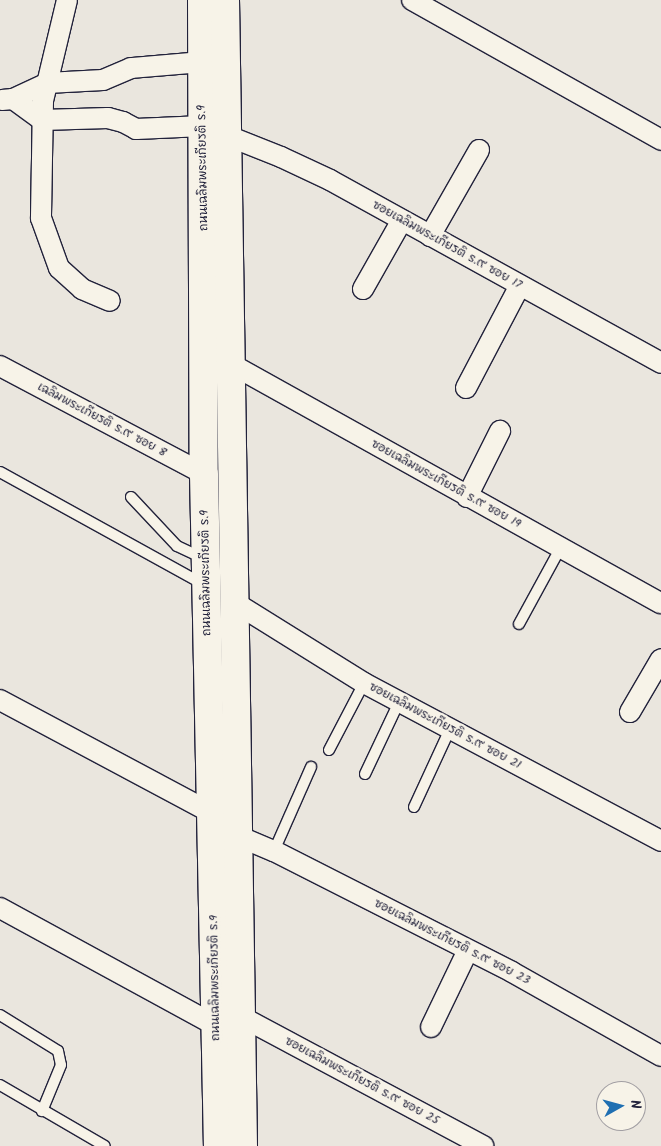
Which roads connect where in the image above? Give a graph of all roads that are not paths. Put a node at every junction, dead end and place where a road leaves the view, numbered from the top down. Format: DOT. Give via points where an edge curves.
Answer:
graph roads {
  1 [pos="67,0"];
  2 [pos="202,0"];
  3 [pos="225,0"];
  4 [pos="412,0"];
  5 [pos="201,62"];
  6 [pos="48,83"];
  7 [pos="7,99"];
  8 [pos="42,120"];
  9 [pos="203,126"];
  10 [pos="228,138"];
  11 [pos="661,140"];
  12 [pos="479,150"];
  13 [pos="402,220"];
  14 [pos="430,236"];
  15 [pos="520,285"];
  16 [pos="363,289"];
  17 [pos="110,302"];
  18 [pos="661,363"];
  19 [pos="231,364"];
  20 [pos="0,366"];
  21 [pos="466,388"];
  22 [pos="500,431"];
  23 [pos="0,472"];
  24 [pos="204,474"];
  25 [pos="131,496"];
  26 [pos="467,497"];
  27 [pos="561,548"];
  28 [pos="207,553"];
  29 [pos="206,586"];
  30 [pos="234,602"];
  31 [pos="661,603"];
  32 [pos="518,624"];
  33 [pos="661,659"];
  34 [pos="364,683"];
  35 [pos="0,700"];
  36 [pos="399,702"];
  37 [pos="630,712"];
  38 [pos="450,729"];
  39 [pos="329,750"];
  40 [pos="311,767"];
  41 [pos="365,774"];
  42 [pos="414,807"];
  43 [pos="212,813"];
  44 [pos="238,836"];
  45 [pos="661,841"];
  46 [pos="274,851"];
  47 [pos="0,908"];
  48 [pos="468,950"];
  49 [pos="0,1015"];
  50 [pos="228,1021"];
  51 [pos="431,1027"];
  52 [pos="661,1056"];
  53 [pos="0,1085"];
  54 [pos="42,1111"];
  55 [pos="105,1146"];
  56 [pos="218,1146"];
  57 [pos="243,1146"];
  58 [pos="483,1146"];
  1 -- 6 [label="street"];
  2 -- 5 [label="main road, ถนนเฉลิมพระเกียรติ ร.9"];
  3 -- 10 [label="main road, ถนนเฉลิมพระเกียรติ ร.9"];
  4 -- 11 [label="street"];
  5 -- 6 [label="street" via="131,68 103,80"];
  5 -- 9 [label="main road, ถนนเฉลิมพระเกียรติ ร.9"];
  6 -- 7 [label="street"];
  6 -- 8 [label="street"];
  7 -- 8 [label="street"];
  8 -- 9 [label="street" via="108,118 136,130"];
  8 -- 17 [label="street" via="41,218 49,247 59,268 82,289"];
  9 -- 10 [label="street, ซอยเฉลิมพระเกียรติ ร.๙ ซอย 17"];
  9 -- 24 [label="main road, ถนนเฉลิมพระเกียรติ ร.9"];
  10 -- 13 [label="street, ซอยเฉลิมพระเกียรติ ร.๙ ซอย 17" via="297,165"];
  10 -- 19 [label="main road, ถนนเฉลิมพระเกียรติ ร.9"];
  12 -- 14 [label="street"];
  13 -- 14 [label="street, ซอยเฉลิมพระเกียรติ ร.๙ ซอย 17"];
  13 -- 16 [label="street"];
  14 -- 15 [label="street, ซอยเฉลิมพระเกียรติ ร.๙ ซอย 17"];
  15 -- 18 [label="street, ซอยเฉลิมพระเกียรติ ร.๙ ซอย 17"];
  15 -- 21 [label="street"];
  19 -- 26 [label="street, ซอยเฉลิมพระเกียรติ ร.๙ ซอย 19"];
  19 -- 30 [label="main road, ถนนเฉลิมพระเกียรติ ร.9"];
  20 -- 24 [label="street, เฉลิมพระเกียรติ ร.๙ ซอย 8"];
  22 -- 26 [label="street"];
  23 -- 29 [label="lane"];
  24 -- 28 [label="main road, ถนนเฉลิมพระเกียรติ ร.9"];
  25 -- 28 [label="lane" via="177,546 198,556"];
  26 -- 27 [label="street, ซอยเฉลิมพระเกียรติ ร.๙ ซอย 19"];
  27 -- 31 [label="street, ซอยเฉลิมพระเกียรติ ร.๙ ซอย 19"];
  27 -- 32 [label="lane"];
  28 -- 29 [label="main road, ถนนเฉลิมพระเกียรติ ร.9"];
  29 -- 43 [label="main road, ถนนเฉลิมพระเกียรติ ร.9"];
  30 -- 34 [label="street, ซอยเฉลิมพระเกียรติ ร.๙ ซอย 21"];
  30 -- 44 [label="main road, ถนนเฉลิมพระเกียรติ ร.9"];
  33 -- 37 [label="street"];
  34 -- 36 [label="street, ซอยเฉลิมพระเกียรติ ร.๙ ซอย 21"];
  34 -- 39 [label="lane"];
  35 -- 43 [label="street"];
  36 -- 38 [label="street, ซอยเฉลิมพระเกียรติ ร.๙ ซอย 21"];
  36 -- 41 [label="lane"];
  38 -- 42 [label="lane"];
  38 -- 45 [label="street, ซอยเฉลิมพระเกียรติ ร.๙ ซอย 21"];
  40 -- 46 [label="lane"];
  43 -- 50 [label="main road, ถนนเฉลิมพระเกียรติ ร.9"];
  44 -- 46 [label="street, ซอยเฉลิมพระเกียรติ ร.๙ ซอย 23"];
  44 -- 50 [label="main road, ถนนเฉลิมพระเกียรติ ร.9"];
  46 -- 48 [label="street, ซอยเฉลิมพระเกียรติ ร.๙ ซอย 23"];
  47 -- 50 [label="street, ซอยเฉลิมพระเกียรติ ร.๙ ซอย 25"];
  48 -- 51 [label="street"];
  48 -- 52 [label="street, ซอยเฉลิมพระเกียรติ ร.๙ ซอย 23"];
  49 -- 54 [label="lane" via="58,1051 61,1065"];
  50 -- 56 [label="main road, ถนนเฉลิมพระเกียรติ ร.9"];
  50 -- 57 [label="main road, ถนนเฉลิมพระเกียรติ ร.9"];
  50 -- 58 [label="street, ซอยเฉลิมพระเกียรติ ร.๙ ซอย 25"];
  53 -- 54 [label="lane"];
  54 -- 55 [label="lane"];
}
